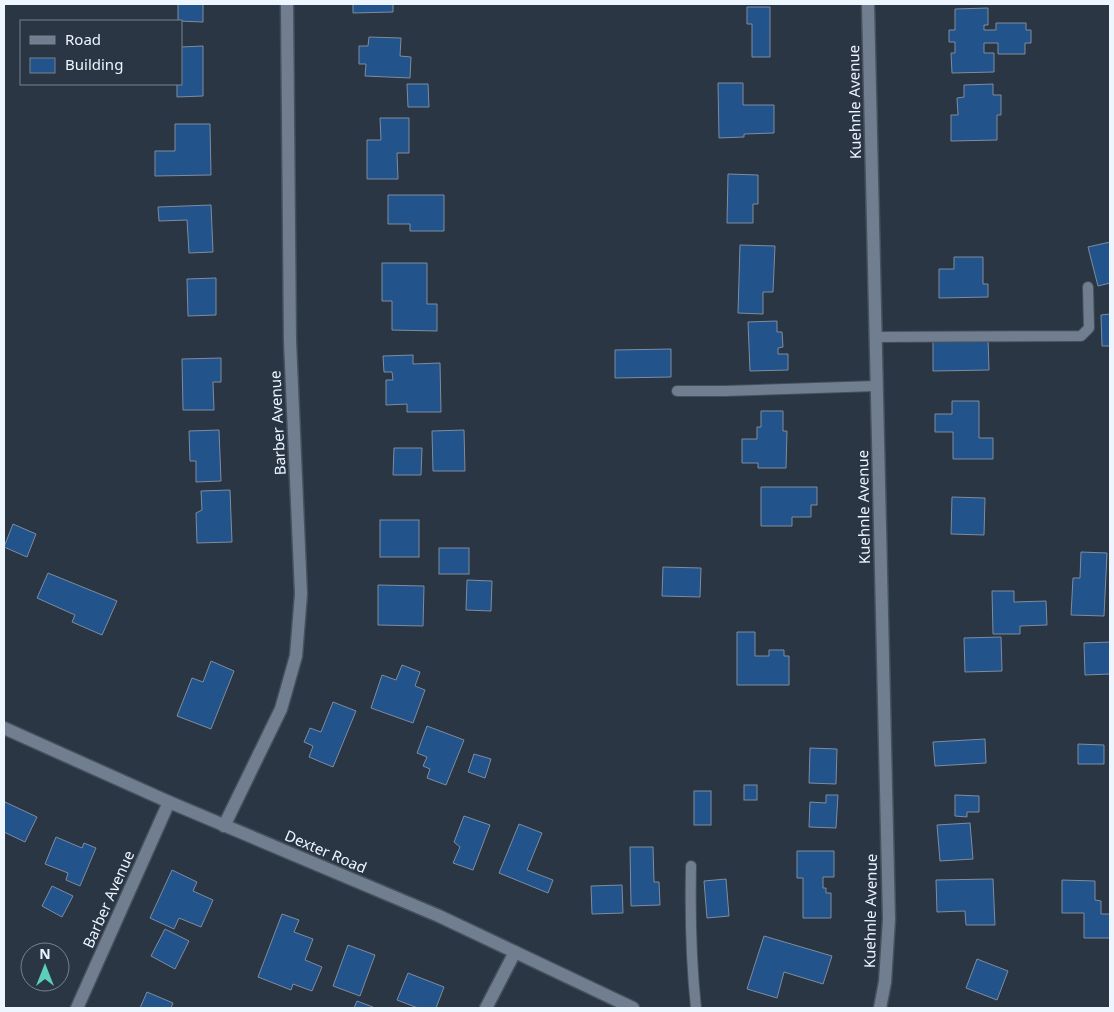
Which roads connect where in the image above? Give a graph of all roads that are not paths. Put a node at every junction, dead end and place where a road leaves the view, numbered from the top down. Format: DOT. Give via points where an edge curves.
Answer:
graph roads {
  1 [pos="286,4"];
  2 [pos="868,4"];
  3 [pos="1088,287"];
  4 [pos="875,337"];
  5 [pos="876,386"];
  6 [pos="677,391"];
  7 [pos="4,728"];
  8 [pos="169,802"];
  9 [pos="224,826"];
  10 [pos="691,866"];
  11 [pos="515,952"];
  12 [pos="77,1008"];
  13 [pos="486,1008"];
  14 [pos="633,1008"];
  15 [pos="696,1008"];
  16 [pos="880,1008"];
  1 -- 9 [label="street, Barber Avenue" via="290,340 301,594 296,656 281,709"];
  2 -- 4 [label="street, Kuehnle Avenue"];
  3 -- 4 [label="lane" via="1088,328 1081,336"];
  4 -- 5 [label="street, Kuehnle Avenue"];
  5 -- 6 [label="lane"];
  5 -- 16 [label="street, Kuehnle Avenue" via="888,919 885,982"];
  7 -- 8 [label="street, Dexter Road"];
  8 -- 9 [label="street, Dexter Road"];
  8 -- 12 [label="street, Barber Avenue"];
  9 -- 11 [label="street, Dexter Road" via="439,916"];
  10 -- 15 [label="lane" via="690,922"];
  11 -- 13 [label="street"];
  11 -- 14 [label="street, Dexter Road"];
}
